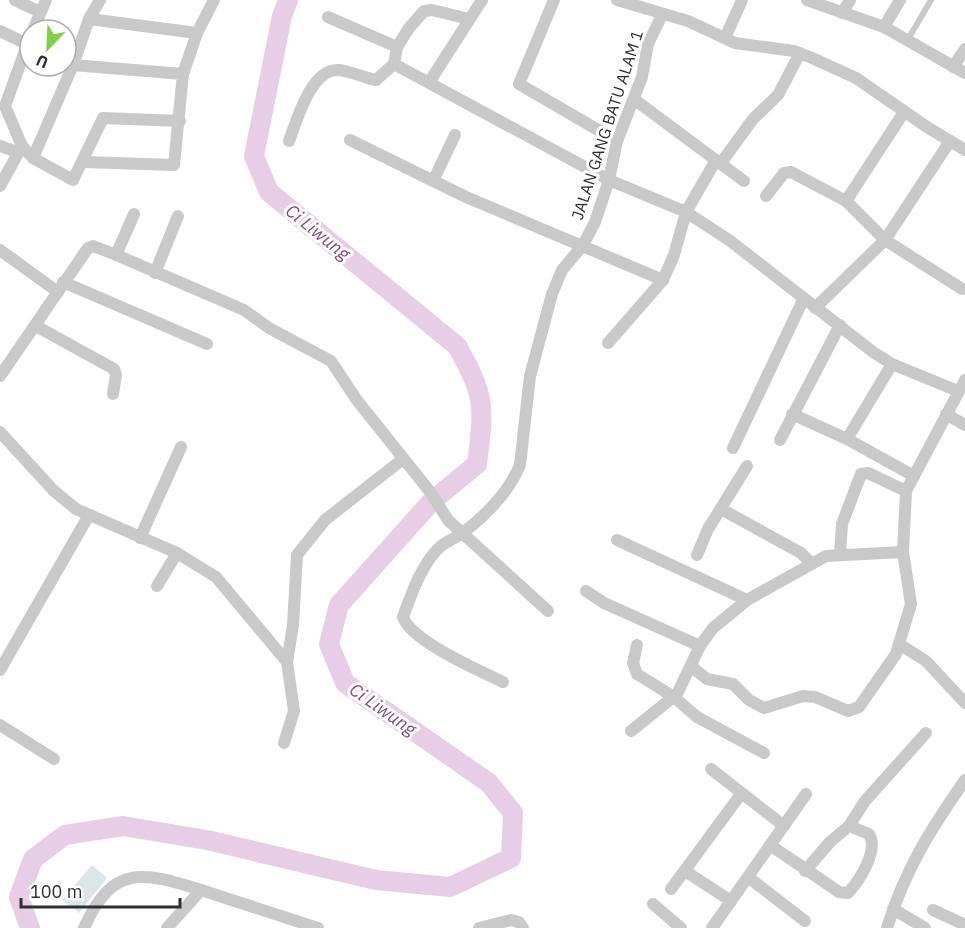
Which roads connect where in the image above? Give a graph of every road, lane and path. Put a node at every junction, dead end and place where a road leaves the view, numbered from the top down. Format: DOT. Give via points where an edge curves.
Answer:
graph roads {
  1 [pos="15,0"];
  2 [pos="46,0"];
  3 [pos="100,0"];
  4 [pos="214,0"];
  5 [pos="482,0"];
  6 [pos="554,0"];
  7 [pos="617,0"];
  8 [pos="742,0"];
  9 [pos="807,0"];
  10 [pos="850,0"];
  11 [pos="900,0"];
  12 [pos="931,0"];
  13 [pos="40,12"];
  14 [pos="842,13"];
  15 [pos="662,15"];
  16 [pos="328,17"];
  17 [pos="38,18"];
  18 [pos="89,19"];
  19 [pos="469,19"];
  20 [pos="884,27"];
  21 [pos="0,31"];
  22 [pos="197,33"];
  23 [pos="18,37"];
  24 [pos="725,38"];
  25 [pos="907,42"];
  26 [pos="398,47"];
  27 [pos="965,49"];
  28 [pos="78,51"];
  29 [pos="800,53"];
  30 [pos="394,64"];
  31 [pos="78,65"];
  32 [pos="953,66"];
  33 [pos="18,71"];
  34 [pos="965,73"];
  35 [pos="183,74"];
  36 [pos="67,78"];
  37 [pos="430,81"];
  38 [pos="635,100"];
  39 [pos="904,112"];
  40 [pos="180,121"];
  41 [pos="455,135"];
  42 [pos="350,140"];
  43 [pos="289,141"];
  44 [pos="617,141"];
  45 [pos="950,141"];
  46 [pos="0,146"];
  47 [pos="20,149"];
  48 [pos="965,150"];
  49 [pos="33,158"];
  50 [pos="84,162"];
  51 [pos="718,162"];
  52 [pos="434,179"];
  53 [pos="609,180"];
  54 [pos="744,182"];
  55 [pos="0,186"];
  56 [pos="766,196"];
  57 [pos="846,201"];
  58 [pos="686,212"];
  59 [pos="134,214"];
  60 [pos="178,216"];
  61 [pos="885,240"];
  62 [pos="583,245"];
  63 [pos="0,250"];
  64 [pos="116,255"];
  65 [pos="155,273"];
  66 [pos="663,280"];
  67 [pos="61,287"];
  68 [pos="962,289"];
  69 [pos="802,300"];
  70 [pos="815,308"];
  71 [pos="840,325"];
  72 [pos="36,326"];
  73 [pos="608,343"];
  74 [pos="207,344"];
  75 [pos="892,364"];
  76 [pos="0,376"];
  77 [pos="965,380"];
  78 [pos="958,391"];
  79 [pos="113,394"];
  80 [pos="792,414"];
  81 [pos="946,414"];
  82 [pos="965,425"];
  83 [pos="0,432"];
  84 [pos="847,439"];
  85 [pos="780,440"];
  86 [pos="181,447"];
  87 [pos="733,448"];
  88 [pos="403,459"];
  89 [pos="747,466"];
  90 [pos="914,476"];
  91 [pos="906,491"];
  92 [pos="721,509"];
  93 [pos="89,515"];
  94 [pos="462,534"];
  95 [pos="140,538"];
  96 [pos="616,540"];
  97 [pos="903,552"];
  98 [pos="177,553"];
  99 [pos="840,554"];
  100 [pos="697,555"];
  101 [pos="811,564"];
  102 [pos="157,586"];
  103 [pos="586,591"];
  104 [pos="747,600"];
  105 [pos="548,611"];
  106 [pos="899,644"];
  107 [pos="637,645"];
  108 [pos="700,646"];
  109 [pos="286,662"];
  110 [pos="692,666"];
  111 [pos="0,670"];
  112 [pos="503,682"];
  113 [pos="674,697"];
  114 [pos="965,703"];
  115 [pos="0,725"];
  116 [pos="631,731"];
  117 [pos="926,733"];
  118 [pos="284,743"];
  119 [pos="764,753"];
  120 [pos="54,759"];
  121 [pos="711,770"];
  122 [pos="963,787"];
  123 [pos="741,794"];
  124 [pos="806,794"];
  125 [pos="784,826"];
  126 [pos="849,826"];
  127 [pos="770,845"];
  128 [pos="685,871"];
  129 [pos="806,871"];
  130 [pos="748,877"];
  131 [pos="671,889"];
  132 [pos="201,890"];
  133 [pos="731,901"];
  134 [pos="653,904"];
  135 [pos="893,909"];
  136 [pos="933,910"];
  137 [pos="806,921"];
  138 [pos="965,925"];
  139 [pos="718,926"];
  140 [pos="84,928"];
  141 [pos="166,928"];
  142 [pos="318,928"];
  143 [pos="479,928"];
  144 [pos="523,928"];
  145 [pos="681,928"];
  146 [pos="887,928"];
  147 [pos="925,928"];
  1 -- 13 [label="street"];
  2 -- 13 [label="street"];
  3 -- 18 [label="street"];
  4 -- 22 [label="street"];
  5 -- 19 [label="street"];
  6 -- 44 [label="street" via="519,84"];
  7 -- 15 [label="street"];
  8 -- 24 [label="street"];
  9 -- 14 [label="street"];
  10 -- 14 [label="street"];
  11 -- 20 [label="street"];
  12 -- 25 [label="lane"];
  13 -- 17 [label="street"];
  14 -- 20 [label="street"];
  15 -- 24 [label="street" via="688,21"];
  15 -- 38 [label="street, JALAN GANG BATU ALAM 1" via="648,44"];
  16 -- 26 [label="street"];
  18 -- 22 [label="street"];
  18 -- 28 [label="street"];
  19 -- 26 [label="street" via="424,11"];
  19 -- 37 [label="street"];
  20 -- 25 [label="street"];
  21 -- 23 [label="street"];
  22 -- 35 [label="street"];
  24 -- 29 [label="street"];
  25 -- 32 [label="street"];
  26 -- 30 [label="street"];
  27 -- 32 [label="street"];
  29 -- 39 [label="street" via="856,78"];
  29 -- 51 [label="street" via="785,86"];
  30 -- 37 [label="street"];
  30 -- 43 [label="street" via="376,80 338,70 319,77 303,104"];
  31 -- 35 [label="street"];
  32 -- 34 [label="street"];
  33 -- 47 [label="street" via="5,106"];
  35 -- 40 [label="street"];
  36 -- 49 [label="street"];
  37 -- 53 [label="street"];
  38 -- 44 [label="street, JALAN GANG BATU ALAM 1"];
  38 -- 51 [label="street"];
  39 -- 45 [label="street"];
  39 -- 57 [label="street"];
  40 -- 50 [label="street" via="103,118"];
  40 -- 50 [label="street" via="174,165"];
  41 -- 52 [label="street"];
  42 -- 52 [label="street"];
  44 -- 53 [label="street, JALAN GANG BATU ALAM 1"];
  45 -- 48 [label="street"];
  45 -- 61 [label="street"];
  46 -- 47 [label="street"];
  47 -- 49 [label="street"];
  47 -- 55 [label="street"];
  49 -- 50 [label="street" via="73,180"];
  51 -- 54 [label="street"];
  51 -- 58 [label="street"];
  52 -- 62 [label="street" via="466,197"];
  53 -- 58 [label="street"];
  53 -- 62 [label="street, JALAN GANG BATU ALAM 1"];
  56 -- 57 [label="street" via="787,171"];
  57 -- 61 [label="street"];
  58 -- 66 [label="street"];
  58 -- 69 [label="street" via="729,240"];
  59 -- 64 [label="street"];
  60 -- 65 [label="street"];
  61 -- 68 [label="street"];
  61 -- 70 [label="street"];
  62 -- 66 [label="street"];
  62 -- 94 [label="street, JALAN GANG BATU ALAM 1" via="562,270 549,303 531,376 517,474 510,487"];
  63 -- 67 [label="street"];
  64 -- 65 [label="street"];
  64 -- 67 [label="street" via="93,246 88,248"];
  65 -- 88 [label="street" via="244,310 331,361"];
  66 -- 73 [label="street"];
  67 -- 72 [label="street"];
  67 -- 74 [label="street"];
  69 -- 70 [label="street"];
  69 -- 87 [label="street"];
  70 -- 71 [label="street"];
  71 -- 75 [label="street"];
  71 -- 80 [label="street"];
  72 -- 76 [label="street"];
  72 -- 79 [label="street" via="114,369"];
  75 -- 78 [label="street"];
  75 -- 84 [label="street"];
  77 -- 78 [label="street"];
  78 -- 81 [label="street"];
  80 -- 84 [label="street"];
  80 -- 85 [label="street"];
  81 -- 82 [label="street"];
  81 -- 90 [label="street"];
  83 -- 93 [label="street" via="54,491"];
  84 -- 90 [label="street"];
  86 -- 95 [label="street"];
  88 -- 94 [label="street"];
  88 -- 109 [label="street" via="325,520 297,555 293,625"];
  89 -- 92 [label="street"];
  90 -- 91 [label="street"];
  91 -- 97 [label="street"];
  91 -- 99 [label="street" via="868,472 861,474 843,524"];
  92 -- 100 [label="street"];
  92 -- 101 [label="street" via="801,553"];
  93 -- 95 [label="street"];
  93 -- 111 [label="street"];
  94 -- 105 [label="street"];
  94 -- 112 [label="street, JALAN GANG BATU ALAM 1" via="435,552 411,595 404,620 440,650"];
  95 -- 98 [label="street"];
  96 -- 104 [label="street"];
  97 -- 99 [label="street"];
  97 -- 106 [label="street" via="911,604"];
  98 -- 102 [label="street"];
  98 -- 109 [label="street" via="216,577"];
  99 -- 101 [label="street"];
  101 -- 104 [label="street"];
  103 -- 108 [label="street"];
  104 -- 108 [label="street" via="713,628"];
  106 -- 110 [label="street" via="859,707 848,711 816,697 803,696 764,708 733,684 707,679"];
  106 -- 114 [label="street" via="926,661"];
  107 -- 113 [label="street" via="634,669"];
  108 -- 110 [label="street"];
  109 -- 118 [label="street" via="294,711"];
  110 -- 113 [label="street"];
  113 -- 116 [label="street"];
  113 -- 119 [label="street" via="697,717"];
  115 -- 120 [label="street"];
  117 -- 126 [label="street" via="865,801"];
  121 -- 123 [label="street"];
  122 -- 135 [label="street" via="914,859"];
  123 -- 125 [label="street"];
  123 -- 128 [label="street"];
  124 -- 125 [label="street"];
  125 -- 127 [label="street"];
  126 -- 129 [label="street"];
  126 -- 129 [label="street" via="862,830 872,840 867,862 852,889 839,892"];
  127 -- 129 [label="street"];
  127 -- 130 [label="street"];
  128 -- 131 [label="street"];
  128 -- 133 [label="street"];
  130 -- 133 [label="street"];
  130 -- 137 [label="street"];
  132 -- 140 [label="street" via="153,875 134,876 113,886"];
  132 -- 141 [label="street"];
  132 -- 142 [label="street"];
  133 -- 139 [label="street"];
  134 -- 145 [label="street"];
  135 -- 146 [label="street"];
  135 -- 147 [label="street"];
  136 -- 138 [label="street"];
  143 -- 144 [label="street" via="511,920"];
}
